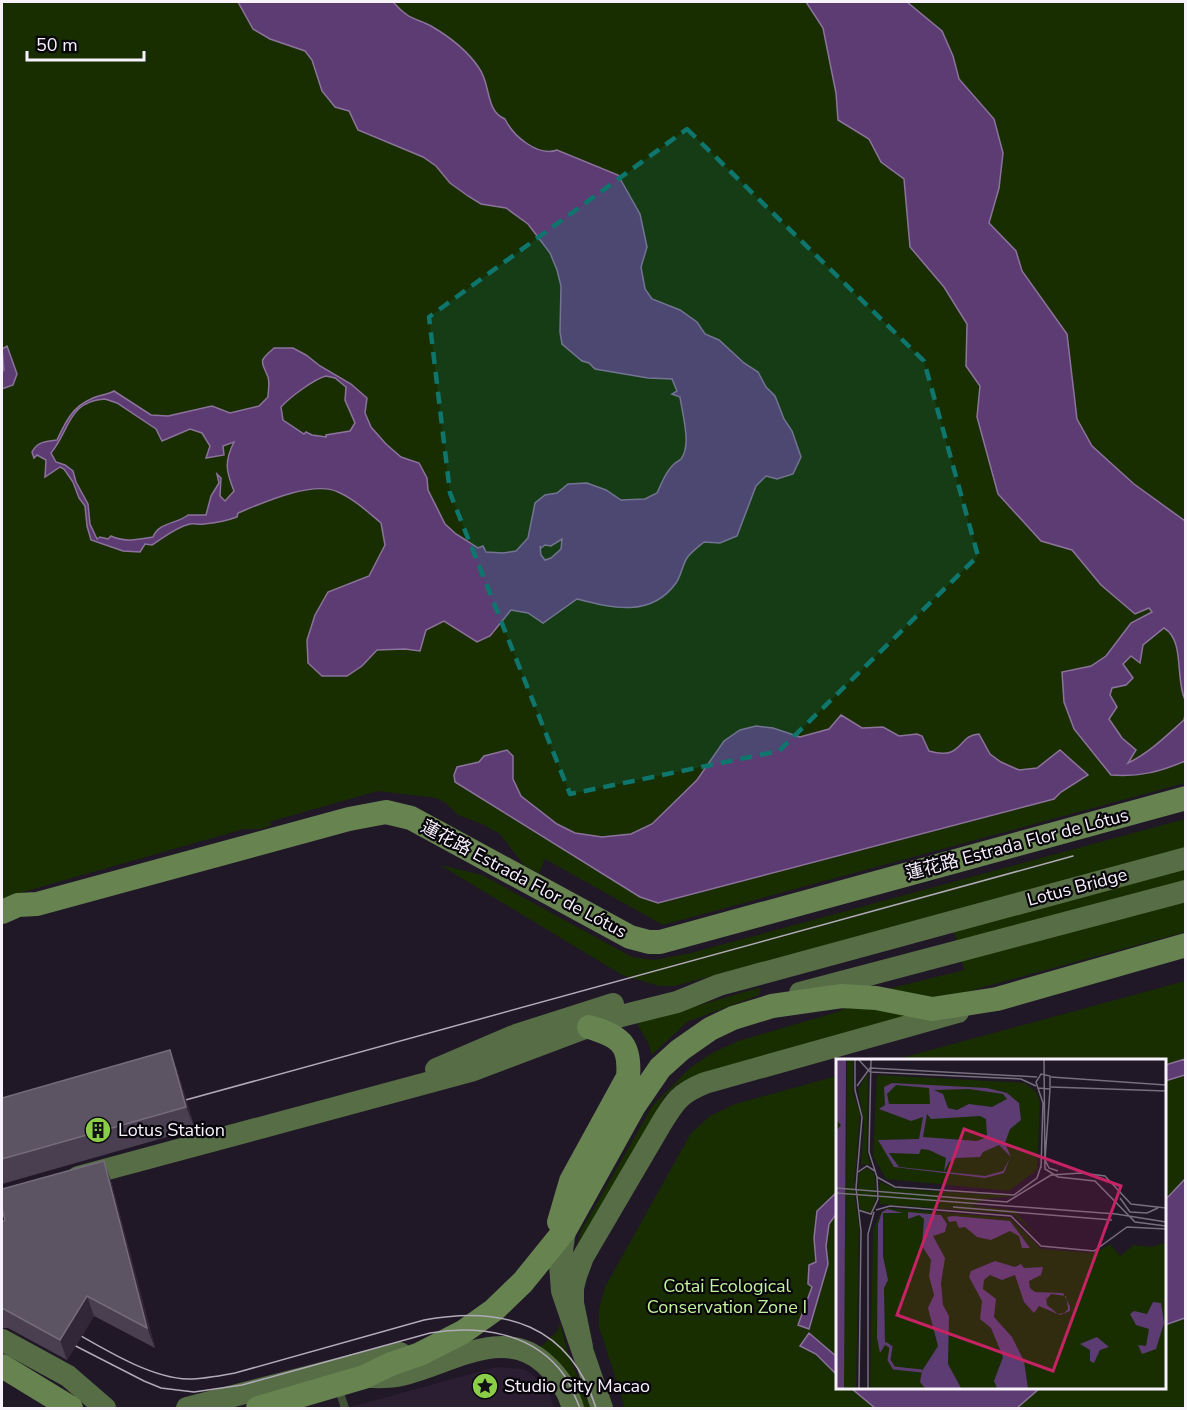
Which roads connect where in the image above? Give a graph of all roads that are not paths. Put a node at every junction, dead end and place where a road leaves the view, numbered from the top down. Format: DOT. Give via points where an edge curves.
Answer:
graph roads {
  1 [pos="1185,798"];
  2 [pos="1185,858"];
  3 [pos="1185,891"];
  4 [pos="2,912"];
  5 [pos="1185,945"];
  6 [pos="719,985"];
  7 [pos="997,999"];
  8 [pos="772,1006"];
  9 [pos="599,1023"];
  10 [pos="647,1086"];
  11 [pos="380,1094"];
  12 [pos="63,1181"];
  13 [pos="559,1237"];
  14 [pos="2,1340"];
  15 [pos="582,1347"];
  16 [pos="420,1354"];
  17 [pos="2,1366"];
  18 [pos="364,1377"];
  19 [pos="338,1385"];
  20 [pos="297,1403"];
  21 [pos="71,1408"];
  22 [pos="105,1408"];
  23 [pos="187,1408"];
  24 [pos="258,1408"];
  25 [pos="345,1408"];
  26 [pos="573,1408"];
  27 [pos="602,1408"];
  1 -- 4 [label="main road, 蓮花路 Estrada Flor de Lótus" via="660,942 630,937 411,818 386,812"];
  2 -- 6 [label="main road, Lotus Bridge"];
  3 -- 8 [label="main road, Lotus Bridge" via="794,995"];
  5 -- 7 [label="main road"];
  6 -- 9 [label="main road" via="677,1002"];
  6 -- 11 [label="main road" via="596,1008 516,1035"];
  7 -- 8 [label="main road" via="932,1009 884,999 842,996"];
  7 -- 15 [label="main road" via="705,1083 683,1093 583,1257 573,1288"];
  8 -- 10 [label="main road" via="704,1032 672,1056"];
  9 -- 10 [label="main road" via="626,1028 642,1046"];
  9 -- 11 [label="main road" via="471,1071"];
  9 -- 13 [label="main road" via="622,1043 628,1057 628,1077 571,1181 561,1212"];
  10 -- 13 [label="main road"];
  11 -- 12 [label="main road"];
  13 -- 15 [label="main road" via="559,1276"];
  13 -- 16 [label="main road" via="494,1310"];
  14 -- 22 [label="main road" via="68,1376"];
  15 -- 27 [label="main road"];
  16 -- 18 [label="main road"];
  16 -- 23 [label="main road" via="405,1352"];
  17 -- 21 [label="main road"];
  18 -- 19 [label="main road"];
  18 -- 26 [label="main road" via="396,1377 491,1347 509,1346 525,1350 553,1371"];
  19 -- 20 [label="main road"];
  19 -- 25 [label="lane"];
  20 -- 24 [label="main road"];
}
